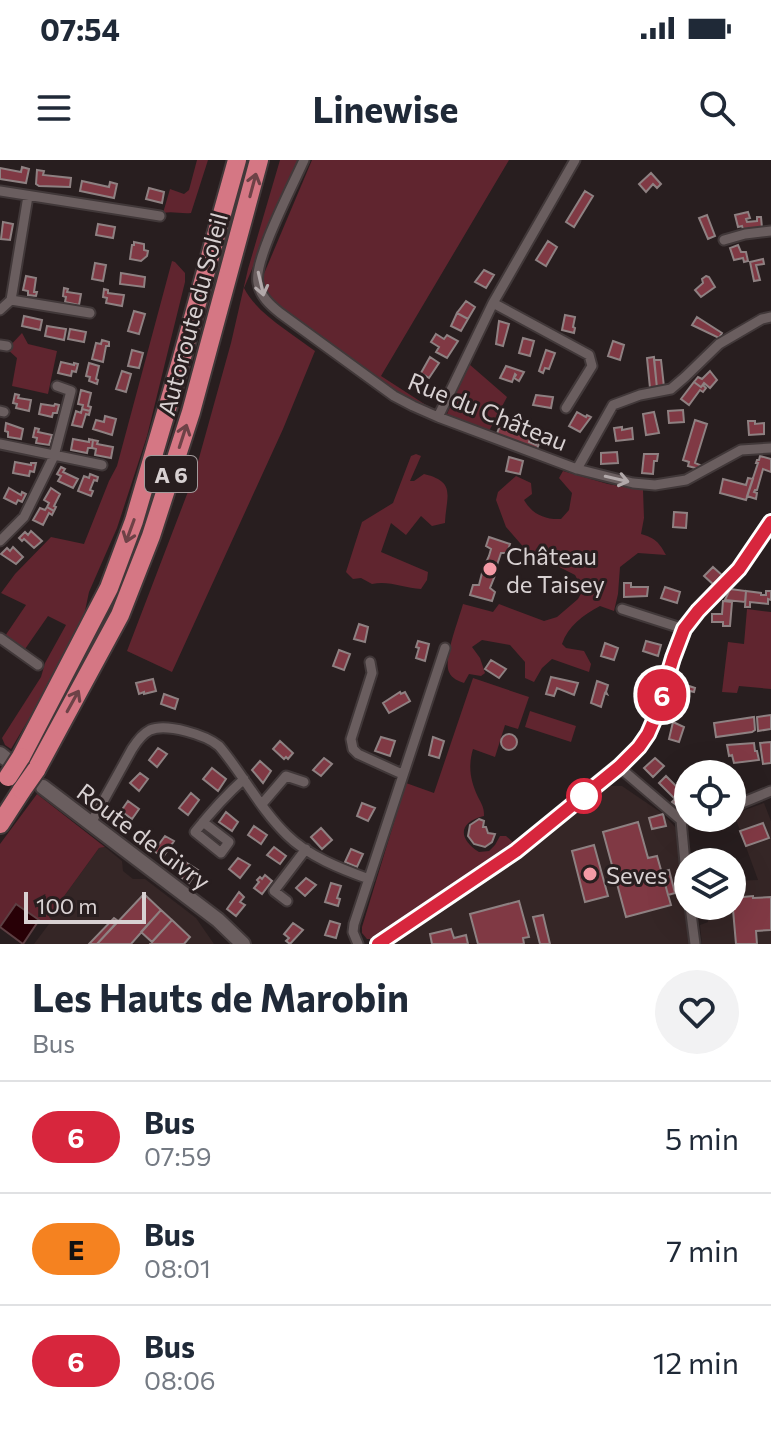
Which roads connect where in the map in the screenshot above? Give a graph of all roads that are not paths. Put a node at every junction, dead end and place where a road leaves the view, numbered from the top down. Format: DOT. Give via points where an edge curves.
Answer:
graph roads {
  1 [pos="237,160"];
  2 [pos="259,160"];
  3 [pos="304,160"];
  4 [pos="575,160"];
  5 [pos="0,191"];
  6 [pos="28,196"];
  7 [pos="160,216"];
  8 [pos="771,231"];
  9 [pos="724,240"];
  10 [pos="11,300"];
  11 [pos="493,303"];
  12 [pos="0,310"];
  13 [pos="90,313"];
  14 [pos="771,317"];
  15 [pos="57,386"];
  16 [pos="566,408"];
  17 [pos="438,417"];
  18 [pos="0,444"];
  19 [pos="771,448"];
  20 [pos="54,456"];
  21 [pos="102,465"];
  22 [pos="577,469"];
  23 [pos="771,522"];
  24 [pos="0,541"];
  25 [pos="622,609"];
  26 [pos="684,629"];
  27 [pos="0,638"];
  28 [pos="445,648"];
  29 [pos="370,662"];
  30 [pos="38,665"];
  31 [pos="619,767"];
  32 [pos="9,771"];
  33 [pos="402,774"];
  34 [pos="39,778"];
  35 [pos="244,779"];
  36 [pos="304,782"];
  37 [pos="771,791"];
  38 [pos="746,801"];
  39 [pos="262,804"];
  40 [pos="674,814"];
  41 [pos="203,822"];
  42 [pos="91,823"];
  43 [pos="0,824"];
  44 [pos="306,849"];
  45 [pos="369,879"];
  46 [pos="287,901"];
  47 [pos="218,920"];
  48 [pos="692,920"];
  49 [pos="243,944"];
  50 [pos="254,944"];
  51 [pos="358,944"];
  52 [pos="378,944"];
  53 [pos="695,944"];
  1 -- 32 [label="highway, Autoroute du Soleil / A 6, one-way" via="134,521 109,588"];
  34 -- 2 [label="highway, Autoroute du Soleil / A 6, one-way" via="120,615 151,536 191,412"];
  3 -- 17 [label="street, Rue du Château, one-way" via="260,259 261,293 368,377"];
  4 -- 11 [label="street"];
  5 -- 6 [label="street"];
  6 -- 7 [label="street"];
  6 -- 10 [label="street"];
  8 -- 9 [label="street"];
  10 -- 12 [label="street"];
  10 -- 13 [label="street"];
  11 -- 16 [label="street" via="589,355 592,366"];
  11 -- 17 [label="street"];
  14 -- 22 [label="street" via="728,337 671,389 613,405"];
  15 -- 20 [label="street" via="71,391"];
  17 -- 22 [label="street, Rue du Château"];
  18 -- 20 [label="street"];
  22 -- 19 [label="street, Rue du Château, one-way" via="655,485 686,480 741,450"];
  20 -- 21 [label="street"];
  20 -- 24 [label="street" via="24,517"];
  23 -- 26 [label="street" via="739,569"];
  25 -- 26 [label="street"];
  26 -- 31 [label="street" via="648,734"];
  27 -- 30 [label="street"];
  28 -- 33 [label="street"];
  29 -- 33 [label="street" via="372,673 351,744 358,754"];
  31 -- 40 [label="street"];
  31 -- 52 [label="street" via="516,851"];
  32 -- 34 [label="highway, Autoroute du Soleil / A 6, bridge"];
  32 -- 43 [label="highway, Autoroute du Soleil / A 6"];
  33 -- 45 [label="street"];
  34 -- 42 [label="street, Route de Givry"];
  35 -- 39 [label="street"];
  35 -- 41 [label="street"];
  35 -- 42 [label="street" via="213,740 154,729 138,739"];
  36 -- 39 [label="street" via="286,776"];
  37 -- 38 [label="street"];
  39 -- 44 [label="street" via="284,833"];
  42 -- 47 [label="street, Route de Givry"];
  44 -- 45 [label="street"];
  44 -- 46 [label="street" via="274,891"];
  45 -- 51 [label="street" via="354,924"];
  47 -- 49 [label="street, Route de Givry"];
  47 -- 50 [label="street, Route de Givry"];
  48 -- 53 [label="street"];
}
